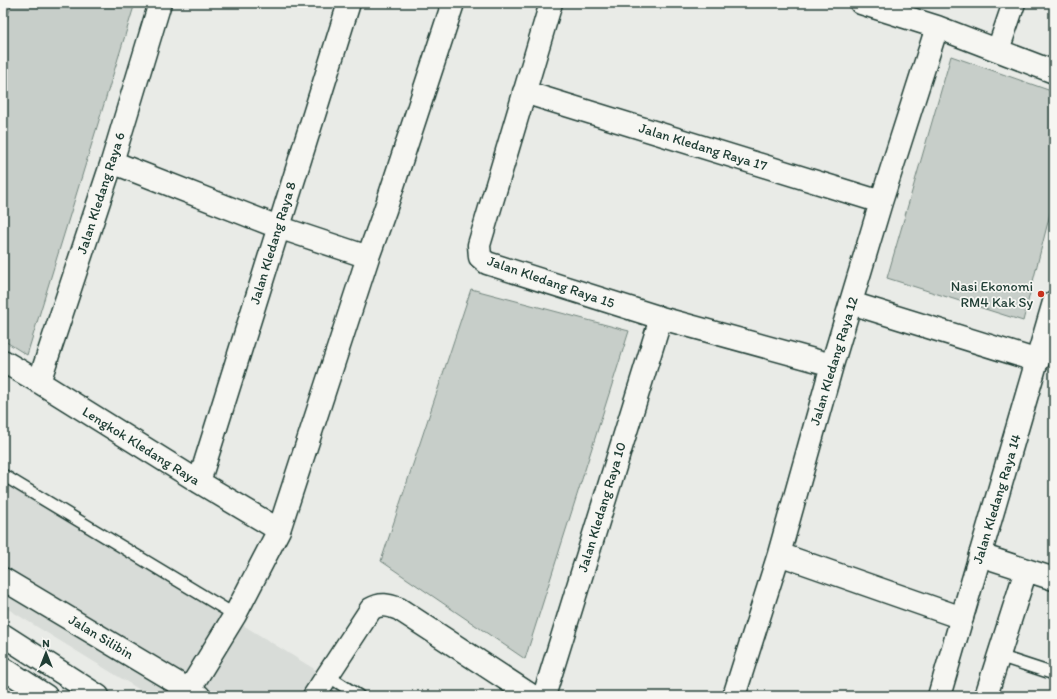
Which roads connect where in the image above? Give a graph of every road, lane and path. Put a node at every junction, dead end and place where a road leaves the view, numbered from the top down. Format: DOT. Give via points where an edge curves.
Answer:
graph roads {
  1 [pos="160,3"];
  2 [pos="347,3"];
  3 [pos="453,3"];
  4 [pos="551,3"];
  5 [pos="861,3"];
  6 [pos="1014,3"];
  7 [pos="937,27"];
  8 [pos="998,50"];
  9 [pos="1054,72"];
  10 [pos="524,92"];
  11 [pos="112,162"];
  12 [pos="881,202"];
  13 [pos="278,227"];
  14 [pos="368,257"];
  15 [pos="1054,302"];
  16 [pos="851,303"];
  17 [pos="661,318"];
  18 [pos="3,361"];
  19 [pos="1038,361"];
  20 [pos="832,365"];
  21 [pos="39,382"];
  22 [pos="3,475"];
  23 [pos="198,482"];
  24 [pos="280,530"];
  25 [pos="779,554"];
  26 [pos="980,555"];
  27 [pos="1026,570"];
  28 [pos="3,579"];
  29 [pos="1054,579"];
  30 [pos="235,615"];
  31 [pos="962,618"];
  32 [pos="3,636"];
  33 [pos="999,656"];
  34 [pos="49,665"];
  35 [pos="9,672"];
  36 [pos="1054,674"];
  37 [pos="328,676"];
  38 [pos="194,693"];
  39 [pos="27,696"];
  40 [pos="46,696"];
  41 [pos="70,696"];
  42 [pos="98,696"];
  43 [pos="314,696"];
  44 [pos="359,696"];
  45 [pos="532,696"];
  46 [pos="544,696"];
  47 [pos="734,696"];
  48 [pos="939,696"];
  49 [pos="986,696"];
  1 -- 11 [label="street, Jalan Kledang Raya 6"];
  2 -- 13 [label="street, Jalan Kledang Raya 8"];
  3 -- 14 [label="street"];
  4 -- 10 [label="street, Jalan Kledang Raya 15"];
  5 -- 7 [label="street"];
  6 -- 8 [label="street"];
  7 -- 8 [label="street"];
  7 -- 12 [label="street, Jalan Kledang Raya 12"];
  8 -- 9 [label="street"];
  10 -- 12 [label="street, Jalan Kledang Raya 17"];
  10 -- 17 [label="street, Jalan Kledang Raya 15" via="479,245 480,257 487,263"];
  11 -- 13 [label="street"];
  11 -- 21 [label="street, Jalan Kledang Raya 6"];
  12 -- 16 [label="street, Jalan Kledang Raya 12"];
  13 -- 14 [label="street"];
  13 -- 23 [label="street, Jalan Kledang Raya 8"];
  14 -- 24 [label="street"];
  15 -- 19 [label="street, Jalan Kledang Raya 14"];
  16 -- 19 [label="street"];
  16 -- 20 [label="street, Jalan Kledang Raya 12"];
  17 -- 20 [label="street, Jalan Kledang Raya 15"];
  17 -- 46 [label="street, Jalan Kledang Raya 10"];
  18 -- 21 [label="street, Lengkok Kledang Raya"];
  19 -- 26 [label="street, Jalan Kledang Raya 14"];
  20 -- 25 [label="street, Jalan Kledang Raya 12"];
  21 -- 23 [label="street, Lengkok Kledang Raya"];
  22 -- 30 [label="lane"];
  23 -- 24 [label="street, Lengkok Kledang Raya"];
  24 -- 30 [label="street"];
  25 -- 31 [label="street"];
  25 -- 47 [label="street, Jalan Kledang Raya 12"];
  26 -- 27 [label="street"];
  26 -- 31 [label="street, Jalan Kledang Raya 14"];
  27 -- 29 [label="street"];
  27 -- 33 [label="street"];
  28 -- 38 [label="street, Jalan Silibin"];
  30 -- 38 [label="street"];
  31 -- 48 [label="street, Jalan Kledang Raya 14"];
  32 -- 34 [label="street"];
  33 -- 36 [label="lane"];
  33 -- 49 [label="street"];
  34 -- 41 [label="street" via="66,682"];
  34 -- 42 [label="street"];
  35 -- 39 [label="street"];
  35 -- 40 [label="street"];
  37 -- 43 [label="street"];
  37 -- 44 [label="lane"];
  37 -- 45 [label="street" via="371,609 378,605 388,605 399,609"];
}
